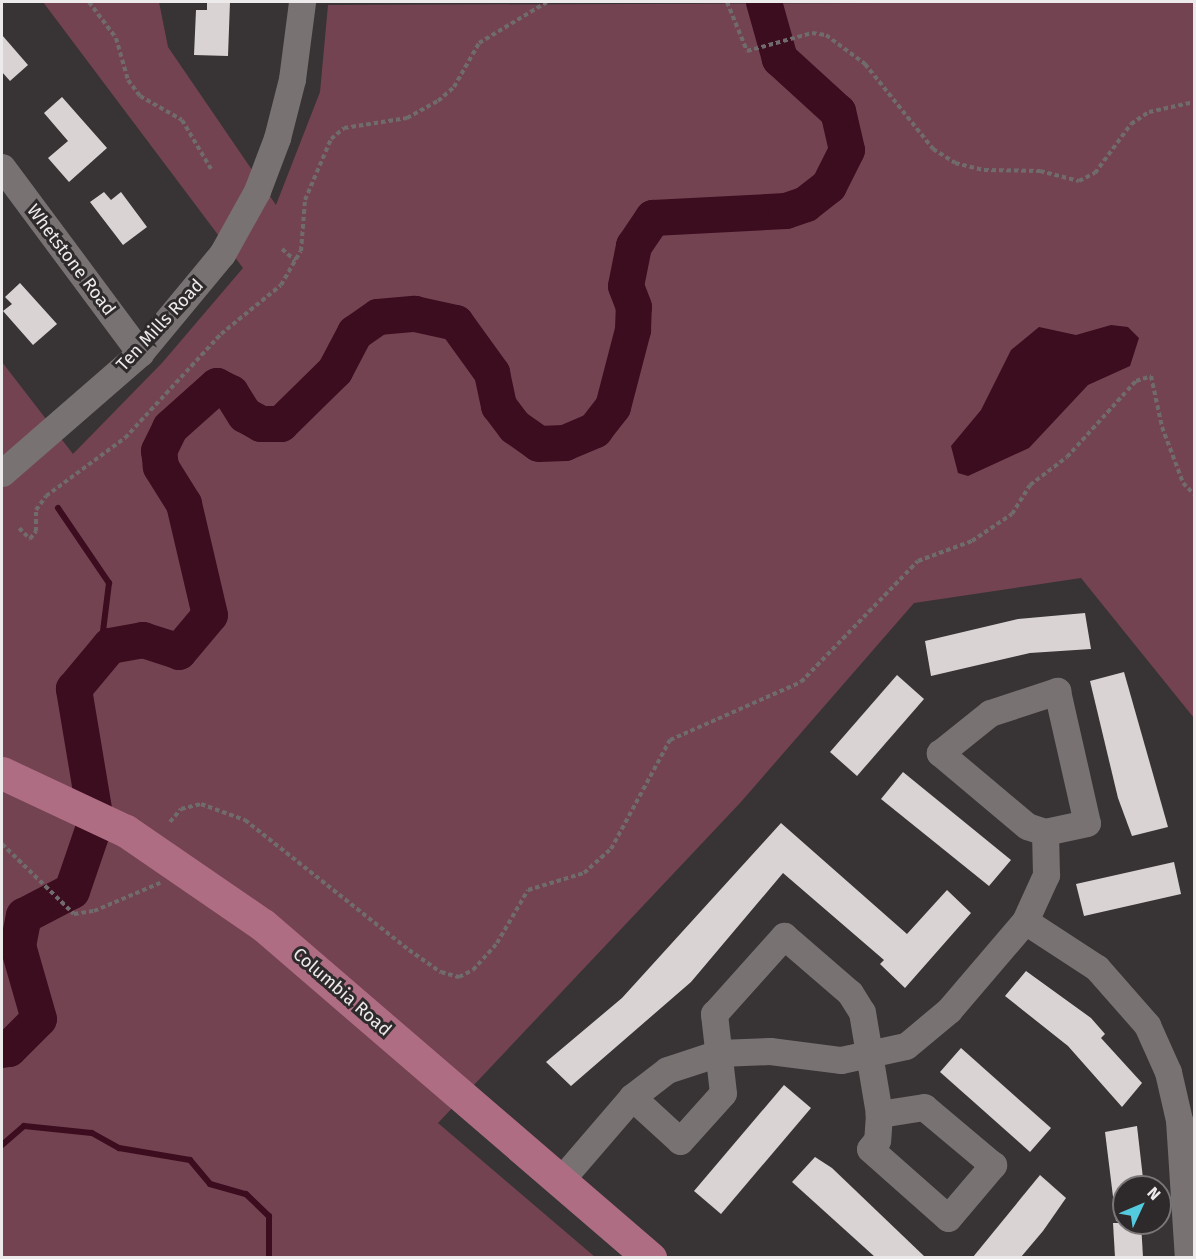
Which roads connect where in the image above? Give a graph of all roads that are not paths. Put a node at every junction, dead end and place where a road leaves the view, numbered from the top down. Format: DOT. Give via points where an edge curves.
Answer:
graph roads {
  1 [pos="302,2"];
  2 [pos="2,167"];
  3 [pos="140,353"];
  4 [pos="2,473"];
  5 [pos="2,773"];
  6 [pos="1046,832"];
  7 [pos="1024,921"];
  8 [pos="719,1053"];
  9 [pos="869,1056"];
  10 [pos="632,1097"];
  11 [pos="879,1114"];
  12 [pos="559,1182"];
  13 [pos="650,1257"];
  14 [pos="1188,1257"];
  1 -- 3 [label="street, Ten Mills Road" via="292,79 257,190 215,263"];
  2 -- 3 [label="street, Whetstone Road"];
  3 -- 4 [label="street, Ten Mills Road"];
  5 -- 12 [label="main road, Columbia Road" via="63,799 173,874 271,932"];
  6 -- 6 [label="street" via="1027,826 940,753 990,713 1057,691 1087,823"];
  6 -- 7 [label="street" via="1046,875"];
  7 -- 9 [label="street" via="926,1032 906,1046"];
  7 -- 14 [label="street" via="1097,968 1147,1025 1176,1103"];
  8 -- 9 [label="street" via="770,1051 841,1060"];
  8 -- 9 [label="street" via="714,1014 783,936 856,1000"];
  8 -- 10 [label="street" via="667,1070"];
  8 -- 10 [label="street" via="723,1093 680,1141"];
  9 -- 11 [label="street"];
  10 -- 12 [label="street"];
  11 -- 11 [label="street" via="877,1140 870,1149 948,1218 993,1165 924,1107"];
  12 -- 13 [label="main road, Columbia Road"];
}
